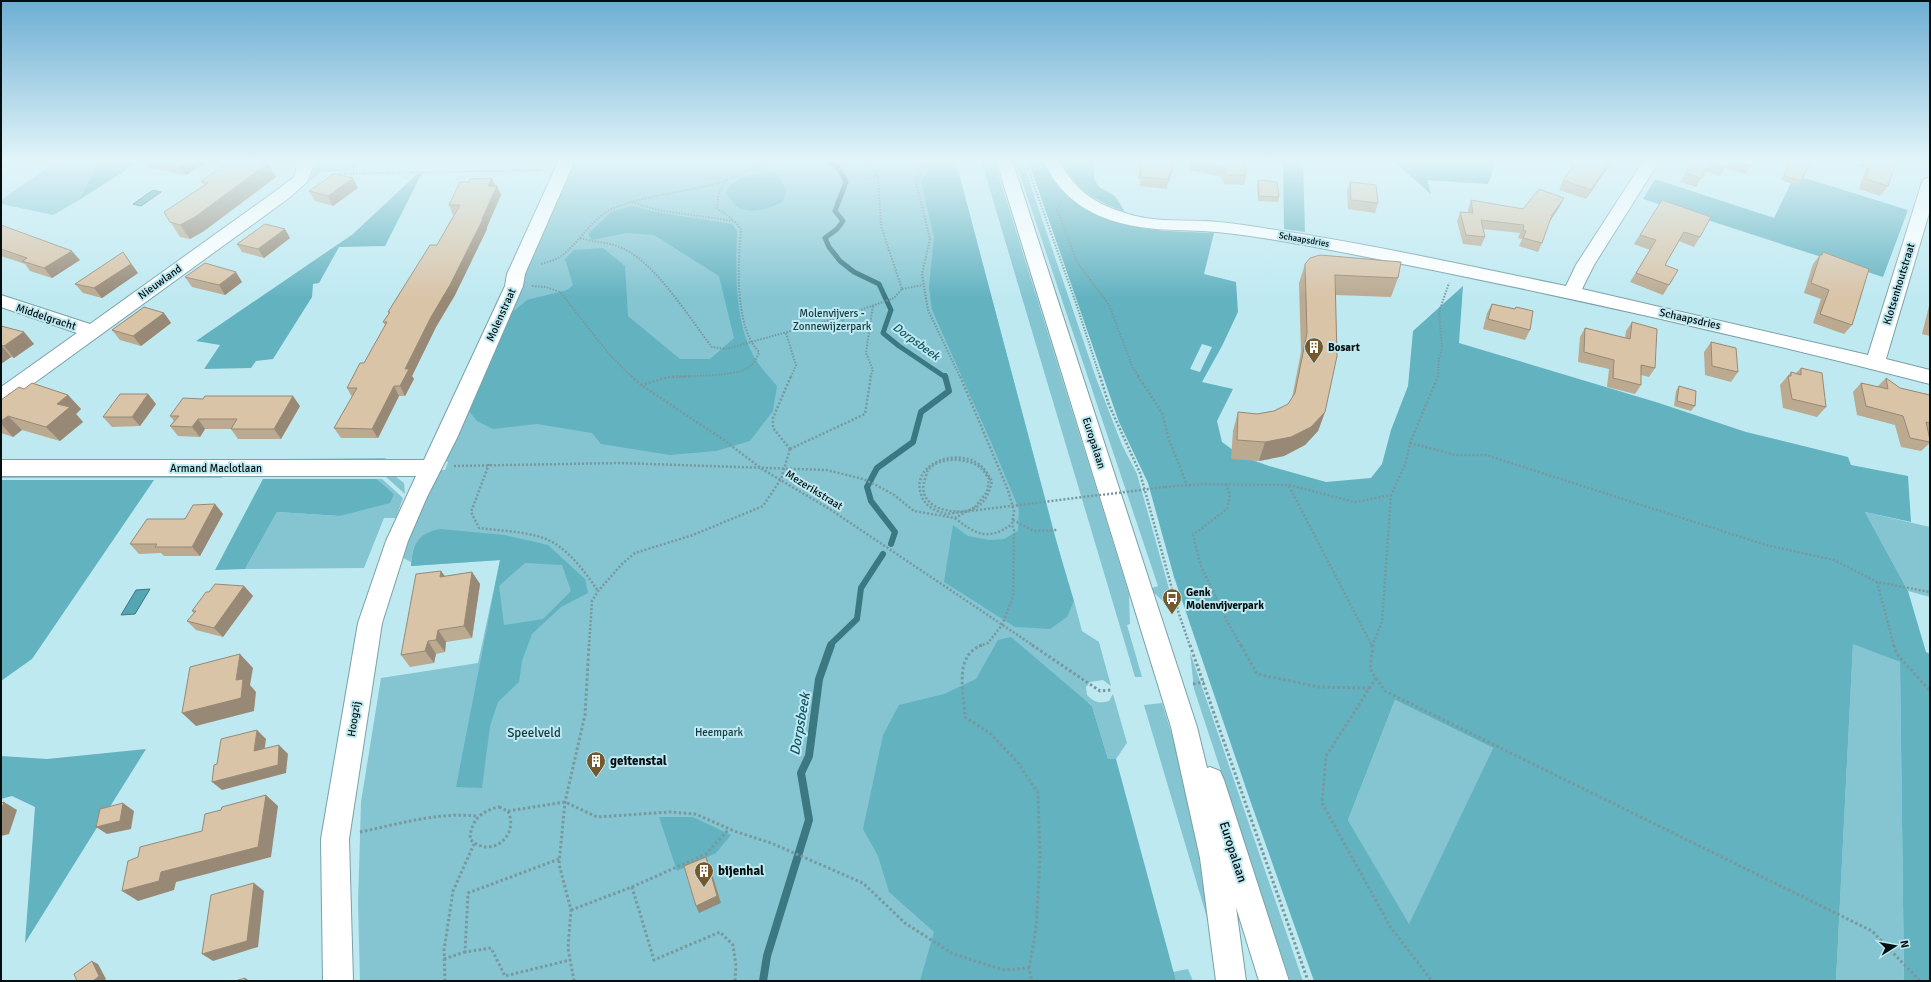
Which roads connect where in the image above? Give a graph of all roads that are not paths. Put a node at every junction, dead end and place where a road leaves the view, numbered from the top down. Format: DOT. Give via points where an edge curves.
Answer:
graph roads {
  1 [pos="267,206"];
  2 [pos="546,206"];
  3 [pos="1019,206"];
  4 [pos="1089,206"];
  5 [pos="1623,206"];
  6 [pos="1926,214"];
  7 [pos="1572,292"];
  8 [pos="1,302"];
  9 [pos="92,331"];
  10 [pos="1875,363"];
  11 [pos="1930,377"];
  12 [pos="1,397"];
  13 [pos="440,467"];
  14 [pos="1,468"];
  15 [pos="1184,727"];
  16 [pos="338,981"];
  17 [pos="1232,981"];
  18 [pos="1274,981"];
  1 -- 9 [label="street, Nieuwland"];
  2 -- 13 [label="street, Molenstraat" via="516,274 514,286"];
  3 -- 15 [label="street, Europalaan"];
  4 -- 7 [label="street, Schaapsdries" via="1130,221 1250,231 1449,275"];
  5 -- 7 [label="street" via="1586,264"];
  6 -- 10 [label="street, Klotsenhoutstraat"];
  7 -- 10 [label="street, Schaapsdries"];
  8 -- 9 [label="street, Middelgracht"];
  9 -- 12 [label="street, Nieuwland"];
  10 -- 11 [label="street, Schaapsdries"];
  13 -- 14 [label="street, Armand Maclotlaan"];
  13 -- 16 [label="street, Hoogzij" via="416,497 397,541 370,623 334,839"];
  15 -- 17 [label="street, Europalaan" via="1214,858"];
  15 -- 18 [label="street, Europalaan" via="1208,775"];
}
